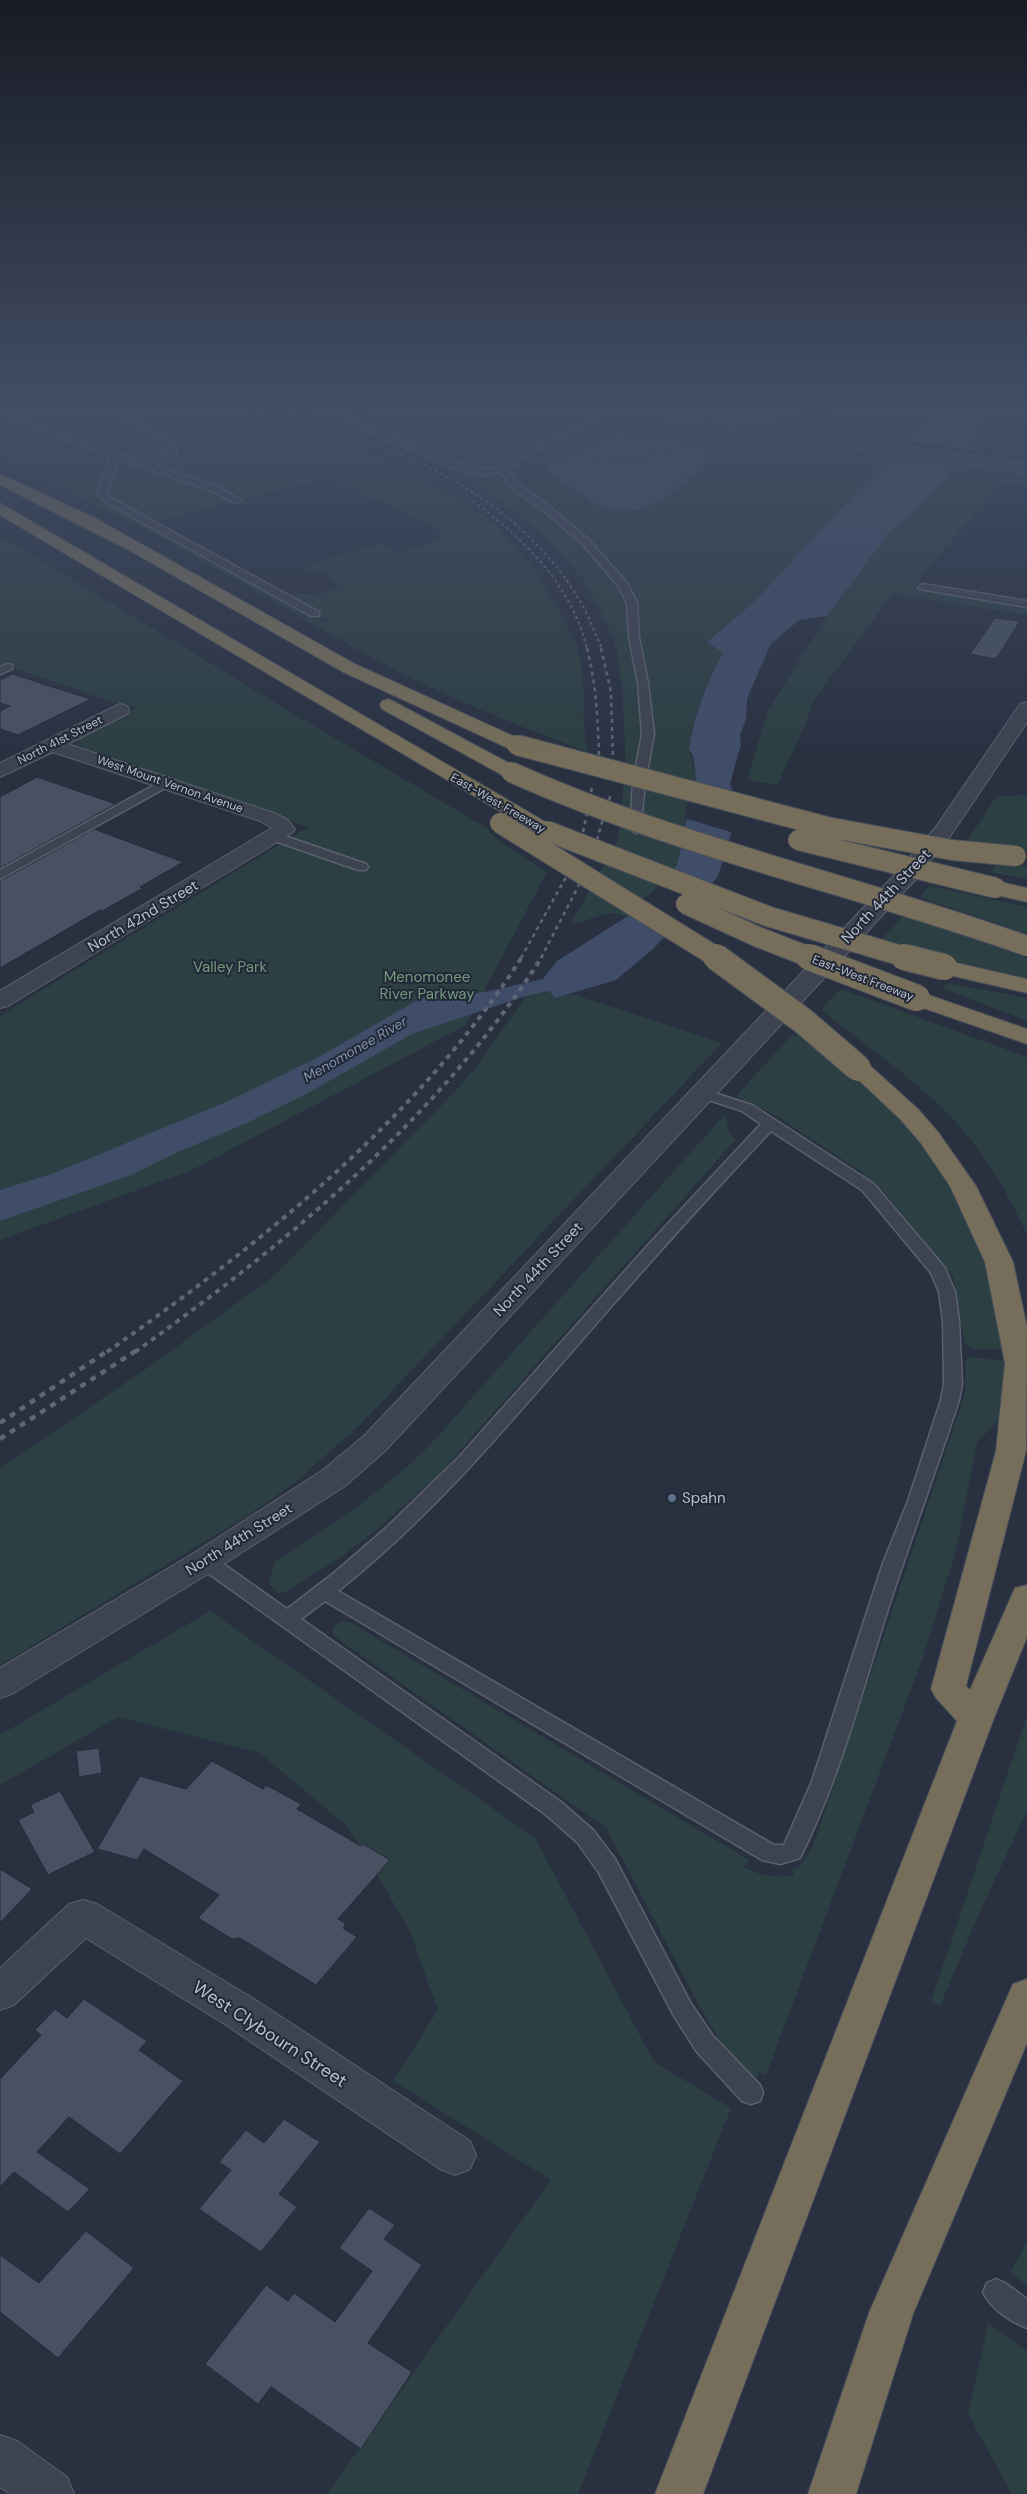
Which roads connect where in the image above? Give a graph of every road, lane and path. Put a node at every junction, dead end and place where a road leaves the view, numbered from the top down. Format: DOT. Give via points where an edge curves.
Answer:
graph roads {
  1 [pos="29,523"];
  2 [pos="91,523"];
  3 [pos="149,523"];
  4 [pos="564,523"];
  5 [pos="923,587"];
  6 [pos="1027,604"];
  7 [pos="315,614"];
  8 [pos="315,648"];
  9 [pos="1027,708"];
  10 [pos="120,710"];
  11 [pos="51,745"];
  12 [pos="517,745"];
  13 [pos="0,771"];
  14 [pos="167,782"];
  15 [pos="502,815"];
  16 [pos="636,829"];
  17 [pos="547,831"];
  18 [pos="280,833"];
  19 [pos="1022,857"];
  20 [pos="362,867"];
  21 [pos="0,875"];
  22 [pos="1027,894"];
  23 [pos="1027,946"];
  24 [pos="1027,986"];
  25 [pos="0,1001"];
  26 [pos="1027,1037"];
  27 [pos="702,1093"];
  28 [pos="770,1123"];
  29 [pos="205,1561"];
  30 [pos="325,1592"];
  31 [pos="1027,1597"];
  32 [pos="287,1619"];
  33 [pos="0,1685"];
  34 [pos="976,1718"];
  35 [pos="0,1993"];
  36 [pos="1027,1996"];
  37 [pos="751,2093"];
  38 [pos="455,2155"];
  39 [pos="996,2292"];
  40 [pos="1027,2315"];
  41 [pos="0,2458"];
  42 [pos="50,2494"];
  43 [pos="679,2494"];
  44 [pos="832,2494"];
  1 -- 15 [label="highway" via="212,633 318,715"];
  2 -- 8 [label="highway"];
  3 -- 7 [label="lane"];
  4 -- 16 [label="lane" via="586,542 623,585 632,603 648,734 639,783"];
  5 -- 6 [label="lane"];
  8 -- 12 [label="highway" via="434,709"];
  8 -- 23 [label="highway, bridge" via="343,677 421,724 512,772 590,806 674,836 931,912"];
  9 -- 27 [label="street, North 44th Street" via="944,831 908,874"];
  10 -- 11 [label="street, North 41st Street"];
  11 -- 13 [label="street, North 41st Street"];
  11 -- 14 [label="street, West Mount Vernon Avenue"];
  12 -- 19 [label="highway, bridge" via="826,828 924,847"];
  12 -- 22 [label="highway, bridge" via="625,786 750,826 852,854"];
  14 -- 18 [label="street, West Mount Vernon Avenue" via="267,817 281,824"];
  14 -- 21 [label="lane"];
  15 -- 17 [label="highway, East-West Freeway"];
  15 -- 34 [label="highway, bridge" via="714,955 802,1020 909,1114 963,1186 999,1262 1020,1363 1011,1451 948,1689"];
  17 -- 24 [label="highway, bridge" via="770,918 856,944"];
  17 -- 26 [label="highway, East-West Freeway, bridge" via="749,934"];
  18 -- 20 [label="lane"];
  18 -- 25 [label="street, North 42nd Street"];
  27 -- 28 [label="lane" via="747,1108"];
  27 -- 29 [label="street, North 44th Street" via="375,1443 334,1478"];
  28 -- 30 [label="lane" via="650,1251 490,1436 387,1540"];
  28 -- 30 [label="lane" via="868,1187 940,1272 951,1321 953,1384 918,1501 894,1564 823,1782 792,1852 770,1854"];
  29 -- 32 [label="lane"];
  29 -- 33 [label="street, North 44th Street"];
  30 -- 32 [label="lane"];
  31 -- 34 [label="highway"];
  32 -- 37 [label="lane" via="552,1808 585,1836 607,1866 682,2009 705,2044"];
  34 -- 43 [label="highway"];
  35 -- 38 [label="street, West Clybourn Street" via="83,1916 240,2012"];
  36 -- 44 [label="highway" via="891,2313"];
  39 -- 40 [label="lane"];
  41 -- 42 [label="street"];
}
